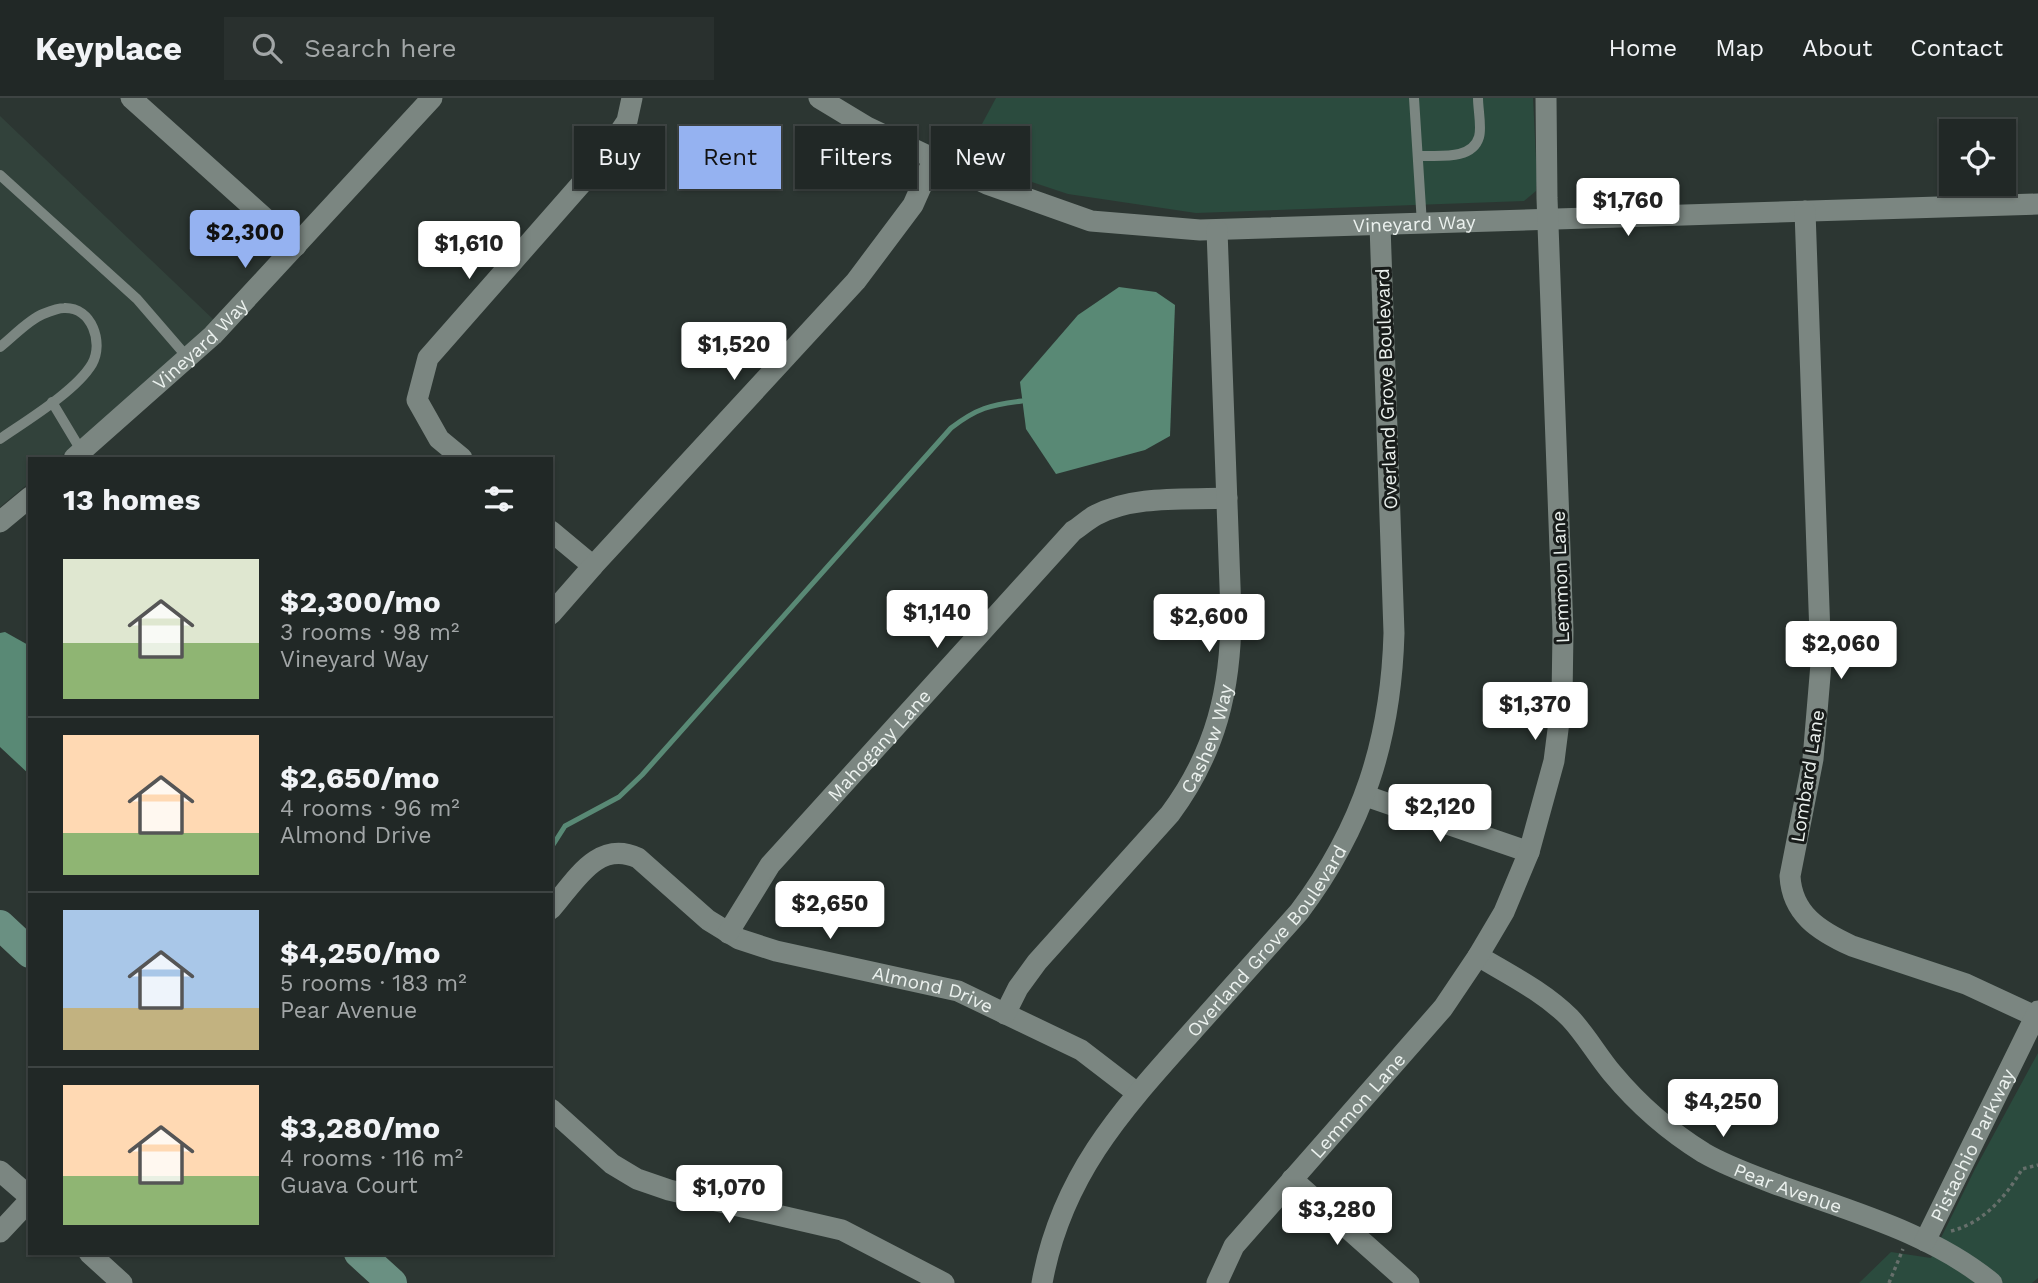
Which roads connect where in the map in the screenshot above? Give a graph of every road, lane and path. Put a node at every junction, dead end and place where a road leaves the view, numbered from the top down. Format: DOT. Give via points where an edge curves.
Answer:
graph roads {
  1 [pos="131,98"];
  2 [pos="432,98"];
  3 [pos="632,98"];
  4 [pos="819,98"];
  5 [pos="1414,98"];
  6 [pos="1478,98"];
  7 [pos="1546,98"];
  8 [pos="1418,156"];
  9 [pos="931,157"];
  10 [pos="931,165"];
  11 [pos="0,175"];
  12 [pos="1001,189"];
  13 [pos="2038,204"];
  14 [pos="1805,212"];
  15 [pos="1548,220"];
  16 [pos="1422,224"];
  17 [pos="1380,225"];
  18 [pos="1217,230"];
  19 [pos="296,246"];
  20 [pos="0,347"];
  21 [pos="188,359"];
  22 [pos="52,402"];
  23 [pos="0,439"];
  24 [pos="82,456"];
  25 [pos="461,457"];
  26 [pos="1227,498"];
  27 [pos="28,499"];
  28 [pos="0,522"];
  29 [pos="553,533"];
  30 [pos="593,566"];
  31 [pos="553,612"];
  32 [pos="1366,796"];
  33 [pos="1529,852"];
  34 [pos="553,907"];
  35 [pos="0,925"];
  36 [pos="728,933"];
  37 [pos="28,951"];
  38 [pos="1478,956"];
  39 [pos="2037,1013"];
  40 [pos="1005,1014"];
  41 [pos="1137,1094"];
  42 [pos="553,1112"];
  43 [pos="2038,1165"];
  44 [pos="0,1171"];
  45 [pos="1293,1179"];
  46 [pos="28,1197"];
  47 [pos="28,1201"];
  48 [pos="1949,1231"];
  49 [pos="0,1232"];
  50 [pos="1925,1241"];
  51 [pos="1904,1248"];
  52 [pos="91,1255"];
  53 [pos="361,1255"];
  54 [pos="122,1283"];
  55 [pos="392,1283"];
  56 [pos="944,1283"];
  57 [pos="1042,1283"];
  58 [pos="1217,1283"];
  59 [pos="1409,1283"];
  60 [pos="1889,1283"];
  61 [pos="1992,1283"];
  1 -- 19 [label="street"];
  2 -- 19 [label="street, Vineyard Way"];
  3 -- 25 [label="street" via="627,121 596,167 428,358 417,400 439,439"];
  4 -- 9 [label="street, Vineyard Way"];
  5 -- 8 [label="lane"];
  6 -- 8 [label="lane" via="1479,136 1474,146 1458,154"];
  7 -- 15 [label="street, Lemmon Lane"];
  8 -- 16 [label="lane"];
  10 -- 30 [label="street" via="913,205 856,281"];
  11 -- 21 [label="lane" via="137,299"];
  12 -- 18 [label="street, Vineyard Way" via="1091,221"];
  13 -- 14 [label="street, Vineyard Way"];
  14 -- 15 [label="street, Vineyard Way"];
  14 -- 39 [label="street, Lombard Lane" via="1821,664 1813,760 1790,876 1792,894 1801,911 1836,939"];
  15 -- 16 [label="street, Vineyard Way"];
  15 -- 33 [label="street, Lemmon Lane" via="1562,698 1554,761"];
  16 -- 17 [label="street, Vineyard Way"];
  17 -- 18 [label="street, Vineyard Way"];
  17 -- 32 [label="street, Overland Grove Boulevard" via="1394,655 1384,730"];
  18 -- 26 [label="street, Cashew Way"];
  19 -- 21 [label="street, Vineyard Way"];
  20 -- 22 [label="lane" via="41,315 65,308 83,314 94,328 93,362"];
  21 -- 24 [label="street, Vineyard Way"];
  22 -- 23 [label="lane"];
  22 -- 24 [label="lane"];
  26 -- 36 [label="street, Mahogany Lane" via="1118,506 1073,531 770,865"];
  26 -- 40 [label="street, Cashew Way" via="1228,675 1200,768 1170,814 1031,969"];
  27 -- 28 [label="street"];
  29 -- 30 [label="street"];
  30 -- 31 [label="street"];
  32 -- 33 [label="street"];
  32 -- 41 [label="street, Overland Grove Boulevard" via="1335,861 1299,912"];
  33 -- 38 [label="street, Lemmon Lane" via="1504,912"];
  34 -- 36 [label="street, Almond Drive" via="594,861 616,852 638,858"];
  35 -- 37 [label="main road"];
  36 -- 40 [label="street, Almond Drive" via="776,951 958,991"];
  38 -- 45 [label="street, Lemmon Lane" via="1443,1009"];
  38 -- 50 [label="street, Pear Avenue" via="1557,1006 1621,1083 1695,1147 1738,1170"];
  39 -- 50 [label="street, Pistachio Parkway"];
  40 -- 41 [label="street, Almond Drive" via="1081,1050"];
  41 -- 57 [label="street, Overland Grove Boulevard" via="1079,1175 1056,1229"];
  42 -- 56 [label="street" via="637,1180 842,1230"];
  43 -- 48 [label="path" via="2022,1169 1990,1211 1965,1228"];
  44 -- 46 [label="street"];
  45 -- 58 [label="street, Lemmon Lane" via="1234,1246"];
  45 -- 59 [label="street"];
  47 -- 49 [label="street"];
  50 -- 61 [label="street, Pear Avenue"];
  51 -- 60 [label="path"];
  52 -- 54 [label="street"];
  53 -- 55 [label="main road"];
}
